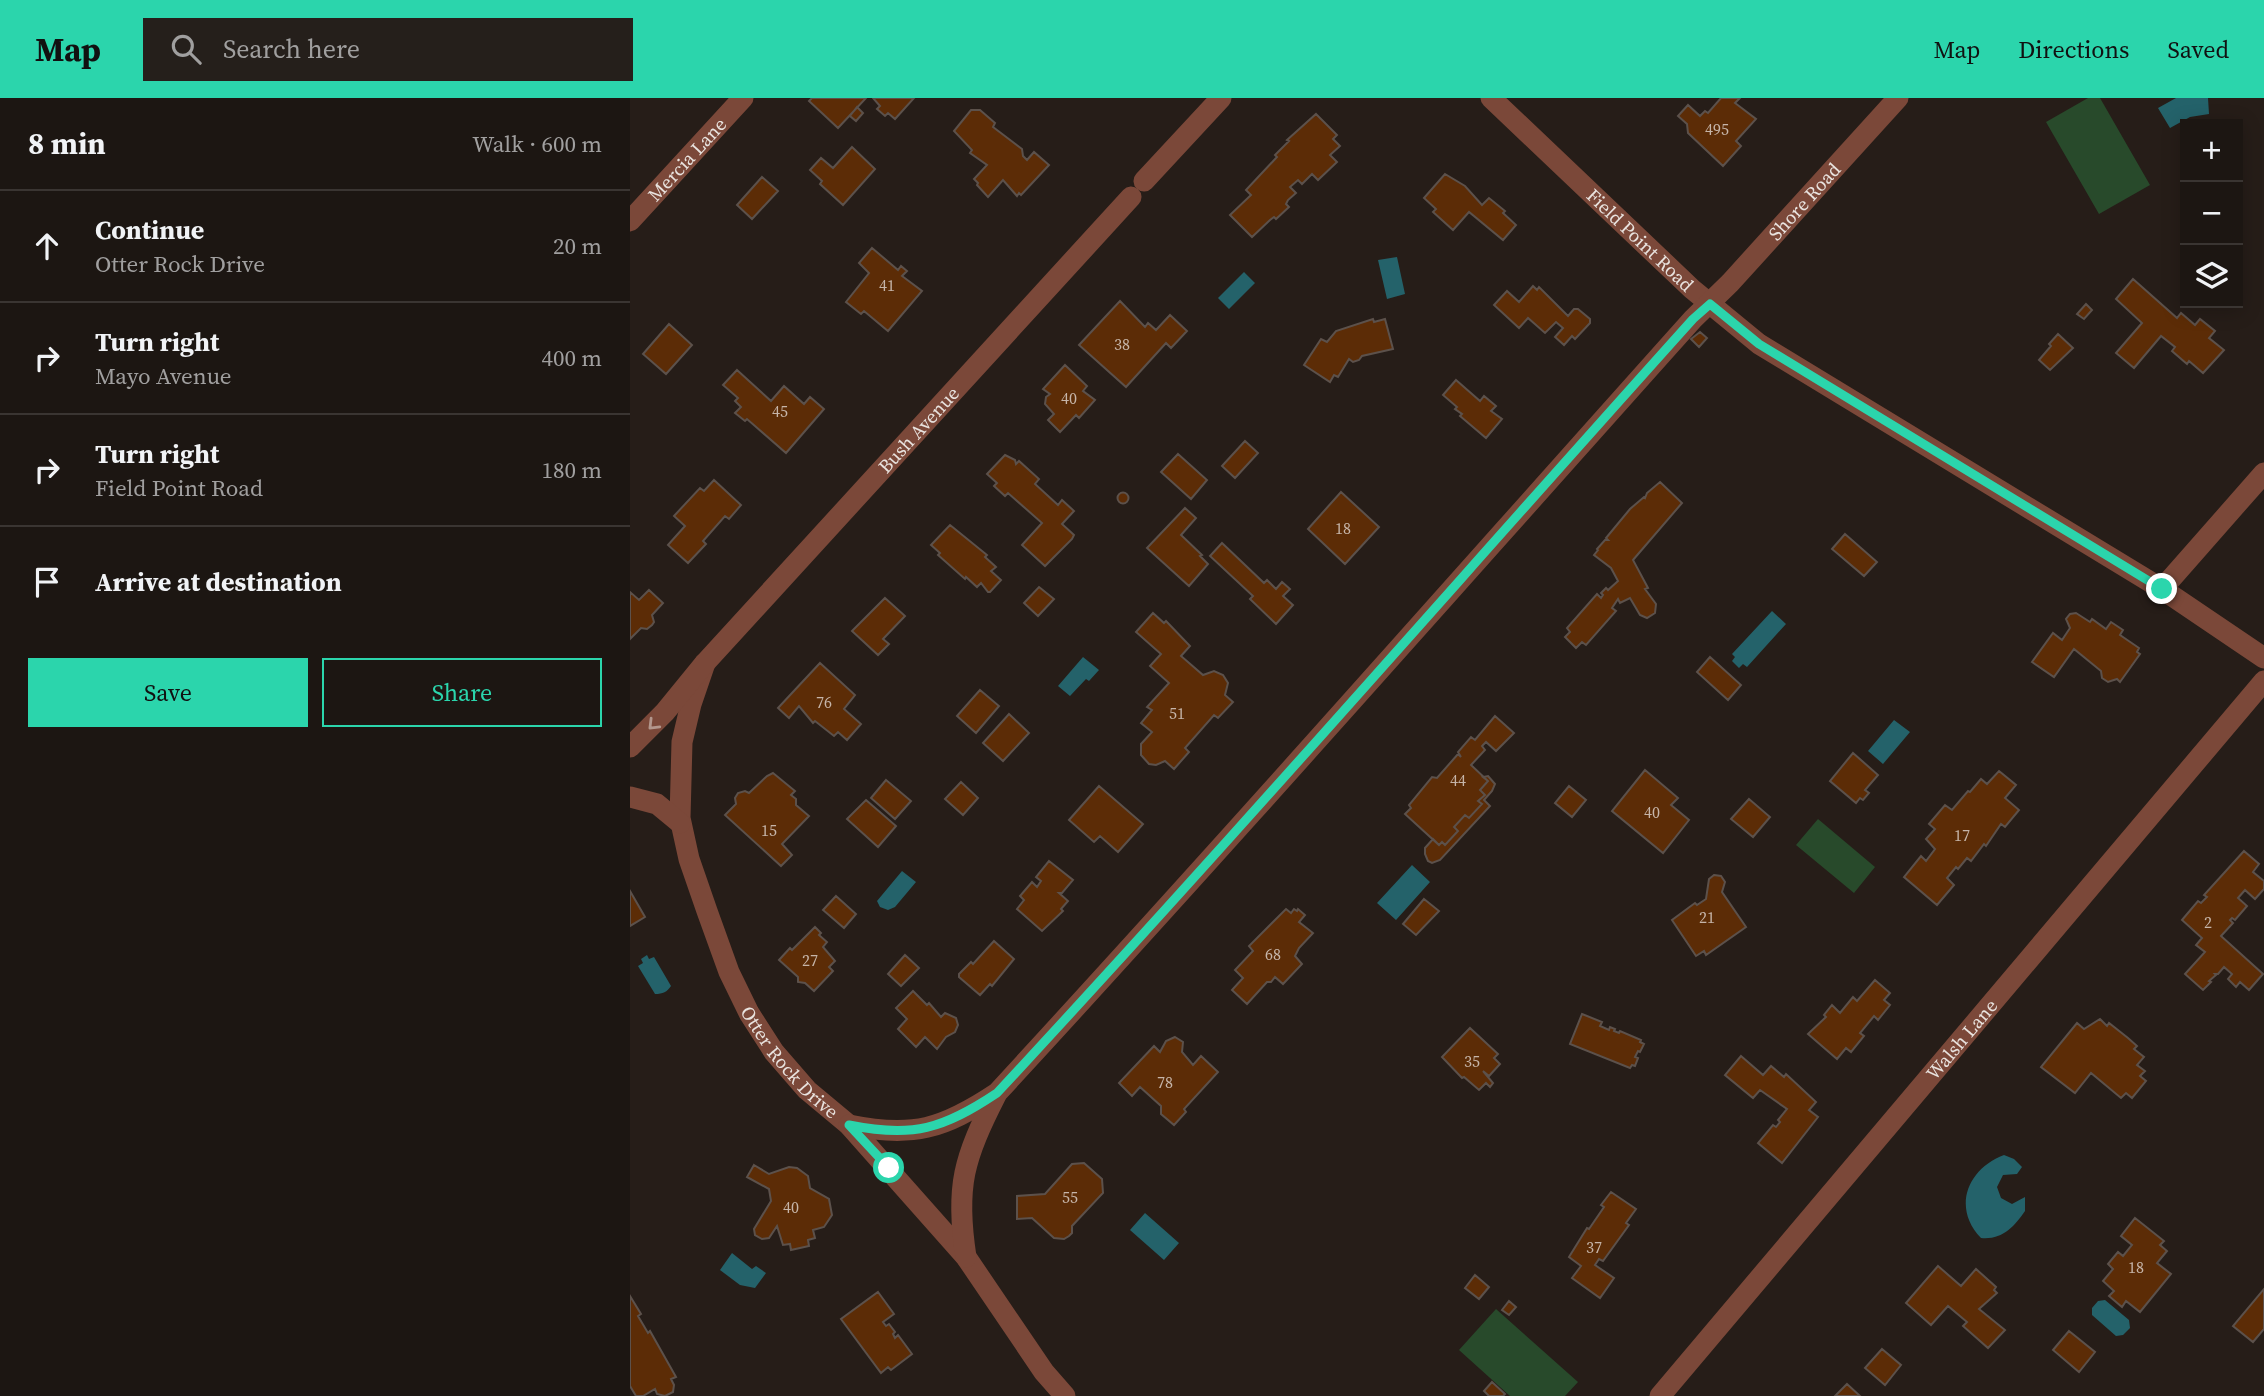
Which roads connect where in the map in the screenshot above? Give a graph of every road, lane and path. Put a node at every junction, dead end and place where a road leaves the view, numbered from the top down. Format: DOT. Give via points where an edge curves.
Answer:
graph roads {
  1 [pos="743,98"];
  2 [pos="1220,98"];
  3 [pos="1491,98"];
  4 [pos="1898,98"];
  5 [pos="630,221"];
  6 [pos="1710,304"];
  7 [pos="2264,473"];
  8 [pos="2162,589"];
  9 [pos="2264,658"];
  10 [pos="705,663"];
  11 [pos="2264,681"];
  12 [pos="630,747"];
  13 [pos="630,797"];
  14 [pos="680,823"];
  15 [pos="997,1093"];
  16 [pos="849,1125"];
  17 [pos="966,1257"];
  18 [pos="1065,1396"];
  19 [pos="1660,1396"];
  1 -- 5 [label="street, Mercia Lane"];
  2 -- 10 [label="street, Bush Avenue"];
  3 -- 6 [label="street, Field Point Road"];
  4 -- 6 [label="street, Shore Road"];
  6 -- 8 [label="street, Field Point Road" via="1759,344"];
  6 -- 15 [label="street, Shore Road"];
  7 -- 8 [label="street"];
  8 -- 9 [label="street, Field Point Road"];
  10 -- 12 [label="street, Bush Avenue, one-way"];
  10 -- 14 [label="street, Otter Rock Drive" via="682,742"];
  11 -- 19 [label="street, Walsh Lane"];
  13 -- 14 [label="street" via="657,804"];
  14 -- 16 [label="street, Otter Rock Drive" via="729,972 749,1013 807,1090"];
  15 -- 16 [label="street" via="975,1108 926,1128 900,1132"];
  15 -- 17 [label="street" via="970,1147 964,1174 961,1225"];
  16 -- 17 [label="street, Otter Rock Drive"];
  17 -- 18 [label="street, Otter Rock Drive"];
}
